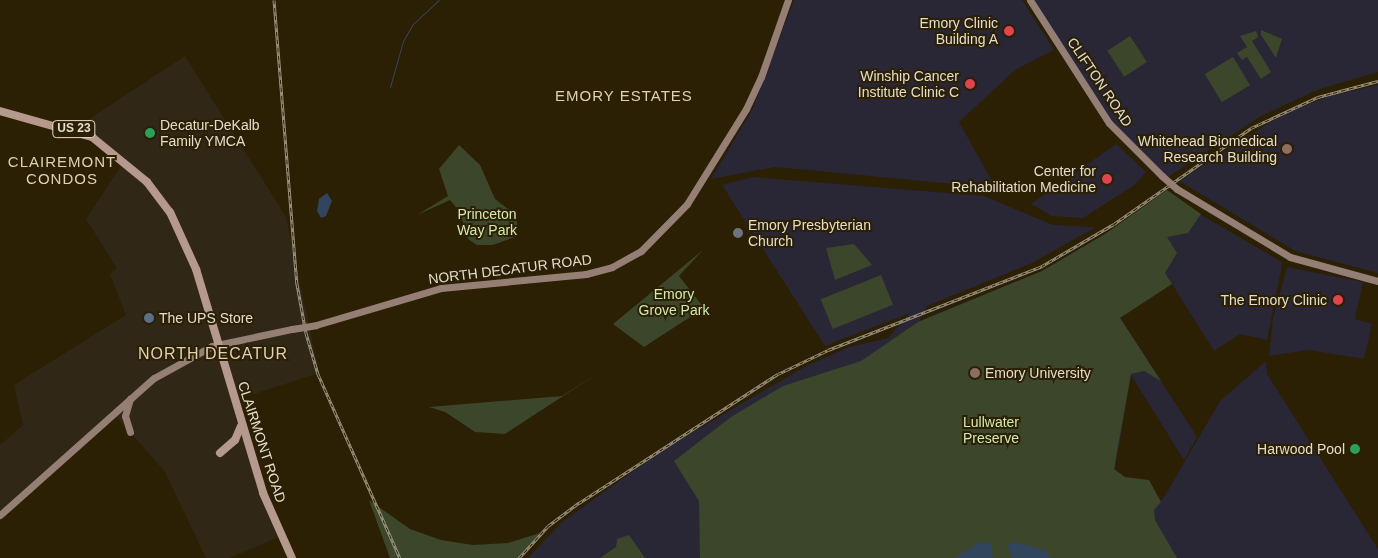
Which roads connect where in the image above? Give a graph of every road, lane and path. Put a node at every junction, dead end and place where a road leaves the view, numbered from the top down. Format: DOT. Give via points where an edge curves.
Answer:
graph roads {
  1 [pos="788,0"];
  2 [pos="1030,0"];
  3 [pos="0,111"];
  4 [pos="1378,281"];
  5 [pos="219,344"];
  6 [pos="131,396"];
  7 [pos="241,424"];
  8 [pos="130,432"];
  9 [pos="220,453"];
  10 [pos="0,515"];
  11 [pos="292,558"];
  1 -- 5 [label="main road, NORTH DECATUR ROAD, bridge" via="761,77 741,118 686,204 641,251 612,267 586,274 434,289 316,325"];
  2 -- 4 [label="main road, CLIFTON ROAD, bridge" via="1109,123 1177,189 1290,256"];
  3 -- 5 [label="main road, CLAIRMONT ROAD / US 23" via="84,133 136,172 161,199 180,230"];
  5 -- 6 [label="main road, NORTH DECATUR ROAD" via="161,374"];
  5 -- 7 [label="main road, CLAIRMONT ROAD / US 23"];
  6 -- 8 [label="main road" via="126,416"];
  6 -- 10 [label="main road, NORTH DECATUR ROAD"];
  7 -- 9 [label="main road" via="235,440"];
  7 -- 11 [label="main road, CLAIRMONT ROAD / US 23" via="263,493"];
}
